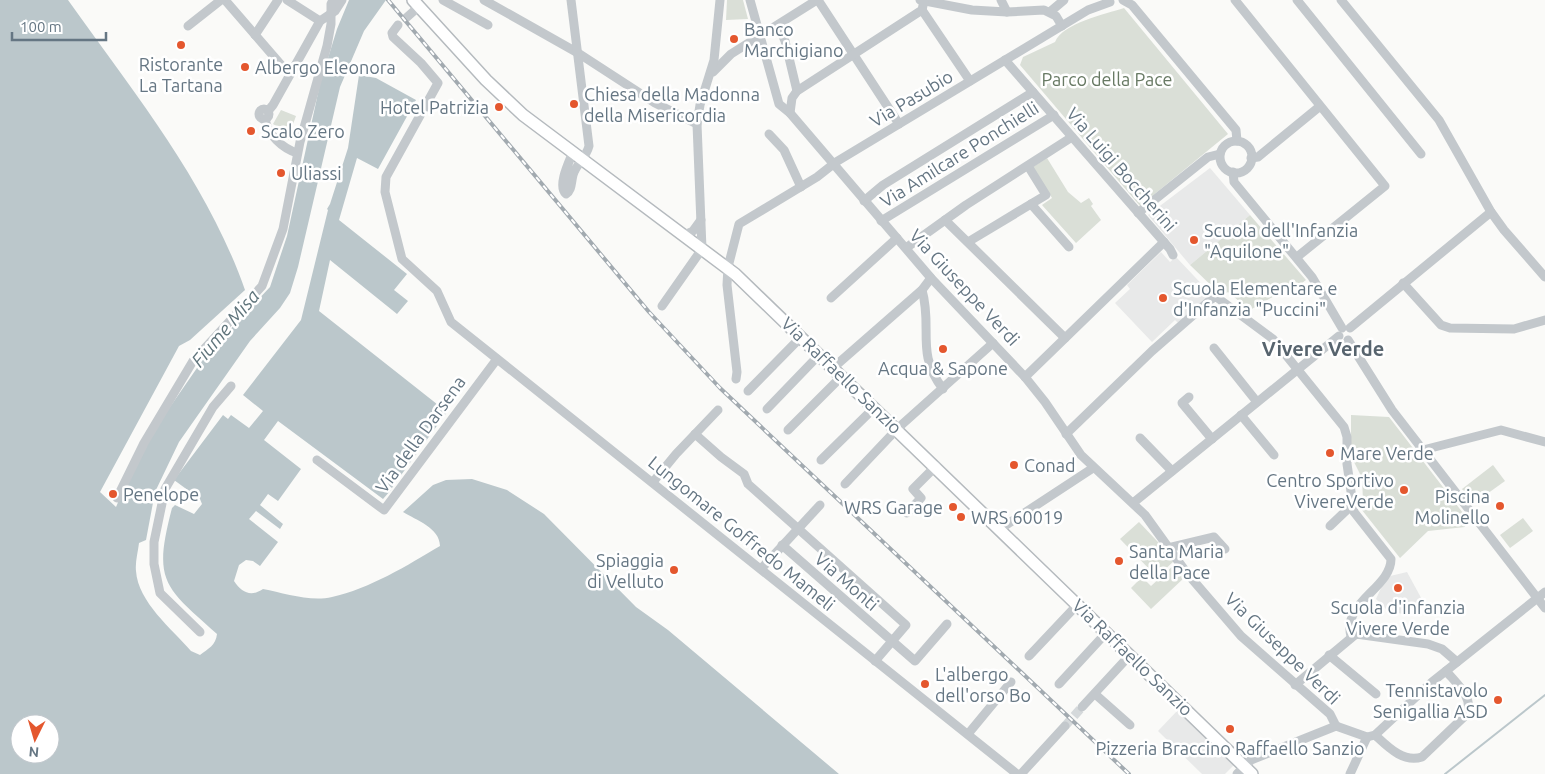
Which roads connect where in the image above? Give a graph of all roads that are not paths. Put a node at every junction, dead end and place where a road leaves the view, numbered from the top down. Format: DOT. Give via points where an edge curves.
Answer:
graph roads {
  1 [pos="225,0"];
  2 [pos="278,0"];
  3 [pos="287,0"];
  4 [pos="333,0"];
  5 [pos="342,0"];
  6 [pos="484,0"];
  7 [pos="571,0"];
  8 [pos="720,0"];
  9 [pos="750,0"];
  10 [pos="818,0"];
  11 [pos="1001,0"];
  12 [pos="1064,0"];
  13 [pos="1100,0"];
  14 [pos="1122,0"];
  15 [pos="1234,0"];
  16 [pos="1297,0"];
  17 [pos="1341,0"];
  18 [pos="1109,1"];
  19 [pos="449,2"];
  20 [pos="419,3"];
  21 [pos="922,4"];
  22 [pos="1088,10"];
  23 [pos="1050,11"];
  24 [pos="1007,12"];
  25 [pos="330,14"];
  26 [pos="406,18"];
  27 [pos="320,22"];
  28 [pos="398,25"];
  29 [pos="488,25"];
  30 [pos="778,25"];
  31 [pos="188,26"];
  32 [pos="1062,26"];
  33 [pos="255,35"];
  34 [pos="758,37"];
  35 [pos="716,44"];
  36 [pos="578,53"];
  37 [pos="731,54"];
  38 [pos="854,55"];
  39 [pos="1006,60"];
  40 [pos="292,72"];
  41 [pos="711,75"];
  42 [pos="970,81"];
  43 [pos="797,91"];
  44 [pos="1033,92"];
  45 [pos="1319,107"];
  46 [pos="790,113"];
  47 [pos="1054,115"];
  48 [pos="697,124"];
  49 [pos="899,124"];
  50 [pos="769,134"];
  51 [pos="1072,137"];
  52 [pos="1237,141"];
  53 [pos="573,152"];
  54 [pos="297,153"];
  55 [pos="1220,154"];
  56 [pos="1421,154"];
  57 [pos="1251,158"];
  58 [pos="583,160"];
  59 [pos="833,164"];
  60 [pos="1028,166"];
  61 [pos="1233,172"];
  62 [pos="801,187"];
  63 [pos="864,201"];
  64 [pos="1031,204"];
  65 [pos="1491,212"];
  66 [pos="1138,213"];
  67 [pos="701,220"];
  68 [pos="945,220"];
  69 [pos="882,221"];
  70 [pos="684,235"];
  71 [pos="897,238"];
  72 [pos="968,242"];
  73 [pos="1164,242"];
  74 [pos="1070,247"];
  75 [pos="906,248"];
  76 [pos="702,249"];
  77 [pos="1173,255"];
  78 [pos="1297,257"];
  79 [pos="728,267"];
  80 [pos="1545,277"];
  81 [pos="931,278"];
  82 [pos="1403,283"];
  83 [pos="922,290"];
  84 [pos="831,298"];
  85 [pos="662,306"];
  86 [pos="1545,320"];
  87 [pos="1345,333"];
  88 [pos="802,336"];
  89 [pos="1065,338"];
  90 [pos="993,343"];
  91 [pos="1214,348"];
  92 [pos="820,354"];
  93 [pos="497,359"];
  94 [pos="834,367"];
  95 [pos="1297,369"];
  96 [pos="843,375"];
  97 [pos="1025,377"];
  98 [pos="736,379"];
  99 [pos="231,386"];
  100 [pos="943,389"];
  101 [pos="748,391"];
  102 [pos="1190,397"];
  103 [pos="1257,402"];
  104 [pos="875,407"];
  105 [pos="767,409"];
  106 [pos="718,410"];
  107 [pos="1241,415"];
  108 [pos="898,428"];
  109 [pos="788,430"];
  110 [pos="695,434"];
  111 [pos="1066,434"];
  112 [pos="1140,438"];
  113 [pos="1212,439"];
  114 [pos="1545,442"];
  115 [pos="1424,450"];
  116 [pos="1274,456"];
  117 [pos="316,460"];
  118 [pos="820,460"];
  119 [pos="936,466"];
  120 [pos="1093,468"];
  121 [pos="1172,471"];
  122 [pos="653,482"];
  123 [pos="845,484"];
  124 [pos="117,498"];
  125 [pos="1133,503"];
  126 [pos="820,505"];
  127 [pos="1352,505"];
  128 [pos="907,512"];
  129 [pos="1330,526"];
  130 [pos="798,528"];
  131 [pos="1000,530"];
  132 [pos="782,545"];
  133 [pos="1168,548"];
  134 [pos="1225,549"];
  135 [pos="762,569"];
  136 [pos="1545,592"];
  137 [pos="1537,599"];
  138 [pos="1078,604"];
  139 [pos="1545,608"];
  140 [pos="947,624"];
  141 [pos="200,632"];
  142 [pos="1107,632"];
  143 [pos="1350,636"];
  144 [pos="891,641"];
  145 [pos="1130,655"];
  146 [pos="1329,655"];
  147 [pos="1029,656"];
  148 [pos="875,661"];
  149 [pos="1457,662"];
  150 [pos="1446,671"];
  151 [pos="1011,682"];
  152 [pos="1059,684"];
  153 [pos="1295,685"];
  154 [pos="1095,694"];
  155 [pos="1376,694"];
  156 [pos="1082,707"];
  157 [pos="1130,725"];
  158 [pos="1065,726"];
  159 [pos="1336,726"];
  160 [pos="968,734"];
  161 [pos="1371,736"];
  162 [pos="1245,771"];
  163 [pos="1017,774"];
  164 [pos="1021,774"];
  165 [pos="1350,774"];
  1 -- 31 [label="street"];
  1 -- 33 [label="street"];
  2 -- 33 [label="street"];
  3 -- 27 [label="street"];
  4 -- 25 [label="street"];
  5 -- 25 [label="street"];
  6 -- 36 [label="street"];
  7 -- 36 [label="street"];
  8 -- 35 [label="street"];
  9 -- 34 [label="street, Via Giuseppe Verdi"];
  10 -- 30 [label="street"];
  10 -- 38 [label="street"];
  11 -- 24 [label="street"];
  12 -- 23 [label="street"];
  13 -- 22 [label="street"];
  14 -- 18 [label="street"];
  14 -- 52 [label="street" via="1132,5 1236,130"];
  15 -- 45 [label="street"];
  16 -- 56 [label="street"];
  17 -- 65 [label="street" via="1439,120"];
  18 -- 22 [label="street"];
  19 -- 29 [label="street"];
  20 -- 26 [label="street"];
  20 -- 53 [label="main road, Via Raffaello Sanzio" via="504,98"];
  21 -- 24 [label="street"];
  21 -- 38 [label="street"];
  21 -- 42 [label="street"];
  22 -- 32 [label="street, Via Pasubio"];
  23 -- 24 [label="street"];
  23 -- 32 [label="street"];
  25 -- 27 [label="street"];
  25 -- 54 [label="street" via="327,46"];
  27 -- 40 [label="street"];
  28 -- 93 [label="street, Lungomare Goffredo Mameli" via="392,33 393,38 438,83 385,181 402,259 437,290 447,317"];
  30 -- 34 [label="street"];
  30 -- 43 [label="street"];
  32 -- 39 [label="street, Via Pasubio"];
  33 -- 40 [label="street" via="282,66"];
  34 -- 37 [label="street"];
  34 -- 46 [label="street, Via Giuseppe Verdi" via="774,94 779,104"];
  35 -- 37 [label="street" via="719,50"];
  35 -- 41 [label="street"];
  36 -- 48 [label="street" via="655,104"];
  36 -- 58 [label="street" via="589,146"];
  37 -- 41 [label="street"];
  38 -- 43 [label="street"];
  38 -- 49 [label="street"];
  39 -- 42 [label="street, Via Pasubio"];
  39 -- 44 [label="street, Via Luigi Boccherini"];
  40 -- 54 [label="street" via="266,115 269,130 283,147"];
  41 -- 48 [label="street"];
  42 -- 49 [label="street, Via Pasubio"];
  43 -- 46 [label="street" via="792,98"];
  44 -- 47 [label="street, Via Luigi Boccherini"];
  44 -- 63 [label="street" via="883,185"];
  45 -- 57 [label="street" via="1258,157"];
  45 -- 78 [label="street" via="1385,186"];
  46 -- 59 [label="street, Via Giuseppe Verdi"];
  47 -- 51 [label="street, Via Luigi Boccherini"];
  47 -- 69 [label="street, Via Amilcare Ponchielli"];
  48 -- 67 [label="street"];
  49 -- 59 [label="street, Via Pasubio"];
  50 -- 62 [label="street" via="784,150"];
  51 -- 60 [label="street"];
  51 -- 66 [label="street, Via Luigi Boccherini"];
  52 -- 55 [label="street" via="1228,143"];
  52 -- 57 [label="street" via="1246,144"];
  53 -- 58 [label="main road, Via Raffaello Sanzio"];
  53 -- 58 [label="street" via="564,194 569,192 575,169"];
  54 -- 124 [label="street" via="283,229 262,286 193,361 144,443"];
  55 -- 61 [label="street" via="1224,168"];
  55 -- 66 [label="street" via="1208,157"];
  57 -- 61 [label="street" via="1248,167"];
  58 -- 70 [label="main road, Via Raffaello Sanzio"];
  59 -- 62 [label="street, Via Pasubio"];
  59 -- 63 [label="street, Via Giuseppe Verdi"];
  60 -- 64 [label="street" via="1046,195"];
  60 -- 68 [label="street"];
  61 -- 78 [label="street" via="1234,182"];
  62 -- 79 [label="street, Via Pasubio" via="738,224"];
  63 -- 69 [label="street, Via Giuseppe Verdi"];
  64 -- 72 [label="street"];
  64 -- 74 [label="street"];
  65 -- 80 [label="street"];
  65 -- 82 [label="street"];
  66 -- 73 [label="street, Via Luigi Boccherini"];
  67 -- 70 [label="street" via="694,231"];
  67 -- 76 [label="street"];
  68 -- 72 [label="street"];
  68 -- 75 [label="street"];
  69 -- 71 [label="street, Via Giuseppe Verdi"];
  70 -- 76 [label="main road, Via Raffaello Sanzio"];
  71 -- 75 [label="street, Via Giuseppe Verdi"];
  71 -- 84 [label="street"];
  72 -- 89 [label="street"];
  73 -- 77 [label="street, Via Luigi Boccherini"];
  73 -- 89 [label="street"];
  75 -- 81 [label="street, Via Giuseppe Verdi"];
  76 -- 79 [label="main road, Via Raffaello Sanzio"];
  76 -- 85 [label="street"];
  78 -- 87 [label="street"];
  79 -- 88 [label="main road, Via Raffaello Sanzio"];
  79 -- 98 [label="street"];
  81 -- 83 [label="street"];
  81 -- 90 [label="street, Via Giuseppe Verdi"];
  82 -- 86 [label="street" via="1441,325 1450,328 1514,329"];
  82 -- 87 [label="street"];
  83 -- 94 [label="street"];
  83 -- 100 [label="street" via="926,308 926,352 930,368"];
  87 -- 95 [label="street"];
  87 -- 115 [label="street" via="1380,392"];
  88 -- 92 [label="main road, Via Raffaello Sanzio"];
  88 -- 101 [label="street"];
  89 -- 97 [label="street"];
  90 -- 97 [label="street, Via Giuseppe Verdi"];
  90 -- 100 [label="street"];
  91 -- 103 [label="street"];
  92 -- 94 [label="main road, Via Raffaello Sanzio"];
  92 -- 105 [label="street"];
  93 -- 117 [label="street, Via della Darsena" via="384,510"];
  93 -- 122 [label="street, Lungomare Goffredo Mameli"];
  94 -- 96 [label="main road, Via Raffaello Sanzio"];
  95 -- 103 [label="street"];
  95 -- 111 [label="street" via="1273,339 1215,296"];
  95 -- 127 [label="street" via="1346,431"];
  96 -- 104 [label="main road, Via Raffaello Sanzio"];
  96 -- 109 [label="street"];
  97 -- 111 [label="street, Via Giuseppe Verdi"];
  99 -- 141 [label="street" via="208,414 165,489 154,542 154,564 160,593"];
  100 -- 108 [label="street"];
  102 -- 113 [label="street" via="1182,403"];
  103 -- 107 [label="street"];
  104 -- 108 [label="main road, Via Raffaello Sanzio"];
  104 -- 118 [label="street"];
  106 -- 110 [label="street"];
  107 -- 113 [label="street"];
  107 -- 116 [label="street"];
  108 -- 119 [label="main road, Via Raffaello Sanzio"];
  108 -- 123 [label="street"];
  110 -- 122 [label="street"];
  110 -- 130 [label="street" via="744,474 748,484"];
  111 -- 120 [label="street, Via Giuseppe Verdi"];
  112 -- 121 [label="street"];
  113 -- 121 [label="street"];
  114 -- 115 [label="street" via="1501,430"];
  115 -- 137 [label="street"];
  119 -- 128 [label="street" via="913,490 921,498"];
  119 -- 131 [label="main road, Via Raffaello Sanzio"];
  120 -- 125 [label="street, Via Giuseppe Verdi"];
  120 -- 131 [label="street"];
  121 -- 125 [label="street"];
  122 -- 135 [label="street, Lungomare Goffredo Mameli"];
  125 -- 133 [label="street, Via Giuseppe Verdi"];
  126 -- 130 [label="street"];
  127 -- 129 [label="street"];
  127 -- 143 [label="street" via="1357,516 1389,554 1391,564 1365,601 1353,612 1349,620"];
  130 -- 132 [label="street"];
  130 -- 144 [label="street" via="906,624"];
  131 -- 138 [label="main road, Via Raffaello Sanzio"];
  132 -- 135 [label="street"];
  132 -- 144 [label="street, Via Monti"];
  133 -- 134 [label="street" via="1214,537"];
  133 -- 153 [label="street, Via Giuseppe Verdi" via="1241,636"];
  135 -- 148 [label="street, Lungomare Goffredo Mameli"];
  136 -- 137 [label="street"];
  137 -- 139 [label="street"];
  137 -- 149 [label="street"];
  138 -- 142 [label="main road, Via Raffaello Sanzio"];
  138 -- 147 [label="street"];
  140 -- 144 [label="street, Via Monti" via="915,661"];
  142 -- 145 [label="main road, Via Raffaello Sanzio"];
  142 -- 152 [label="street"];
  143 -- 146 [label="street"];
  143 -- 149 [label="street" via="1362,633 1428,644 1442,649"];
  144 -- 148 [label="street"];
  145 -- 154 [label="street"];
  145 -- 162 [label="main road, Via Raffaello Sanzio"];
  146 -- 153 [label="street"];
  146 -- 155 [label="street"];
  148 -- 160 [label="street, Lungomare Goffredo Mameli"];
  149 -- 150 [label="street"];
  150 -- 161 [label="street"];
  150 -- 161 [label="street" via="1467,697 1469,709 1422,757 1404,758"];
  151 -- 160 [label="street"];
  153 -- 159 [label="street, Via Giuseppe Verdi" via="1330,714"];
  154 -- 156 [label="street"];
  154 -- 157 [label="street"];
  158 -- 164 [label="street"];
  159 -- 161 [label="street"];
  159 -- 162 [label="street" via="1251,760"];
  160 -- 163 [label="street, Lungomare Goffredo Mameli"];
  161 -- 165 [label="street"];
}
